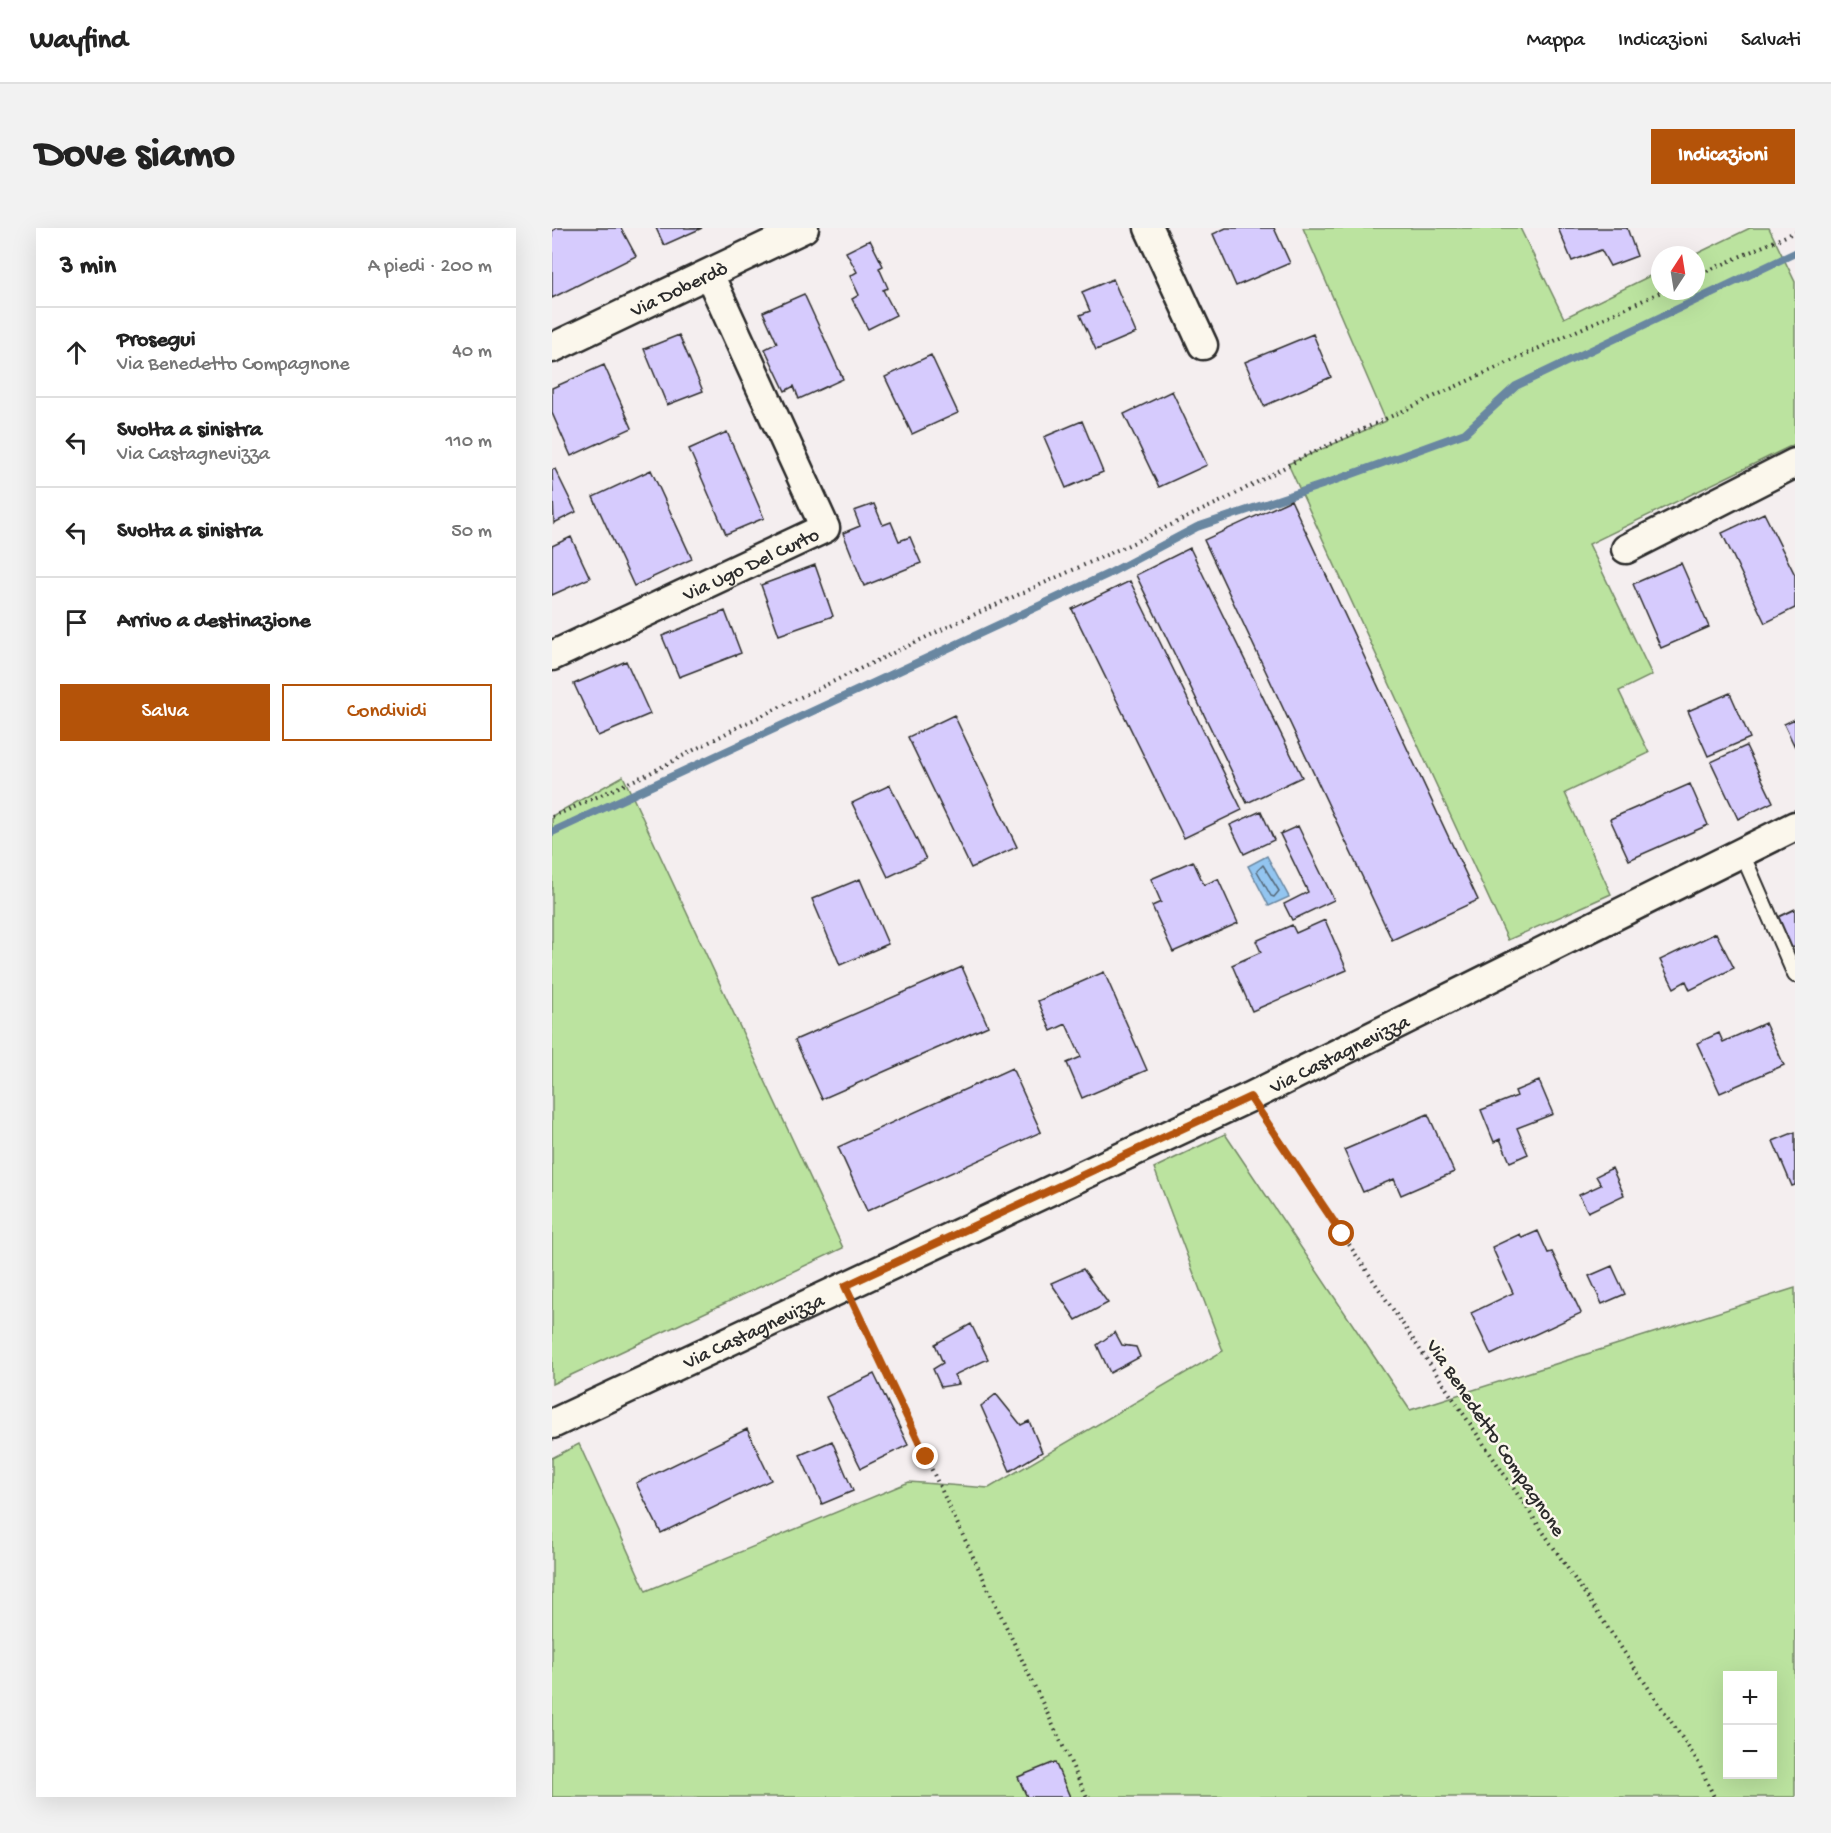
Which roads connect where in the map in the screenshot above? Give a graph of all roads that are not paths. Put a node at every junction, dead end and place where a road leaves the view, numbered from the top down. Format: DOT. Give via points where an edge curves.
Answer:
graph roads {
  1 [pos="804,228"];
  2 [pos="1149,228"];
  3 [pos="709,274"];
  4 [pos="1203,345"];
  5 [pos="552,348"];
  6 [pos="1795,463"];
  7 [pos="1626,549"];
  8 [pos="552,656"];
  9 [pos="1795,826"];
  10 [pos="1740,851"];
  11 [pos="1795,975"];
  12 [pos="552,1424"];
  1 -- 3 [label="street, Via Doberdò"];
  2 -- 4 [label="street"];
  3 -- 5 [label="street, Via Doberdò"];
  3 -- 8 [label="street, Via Ugo Del Curto" via="825,528"];
  6 -- 7 [label="street"];
  9 -- 10 [label="street, Via Castagnevizza"];
  10 -- 11 [label="lane"];
  10 -- 12 [label="street, Via Castagnevizza" via="1250,1097"];
}
